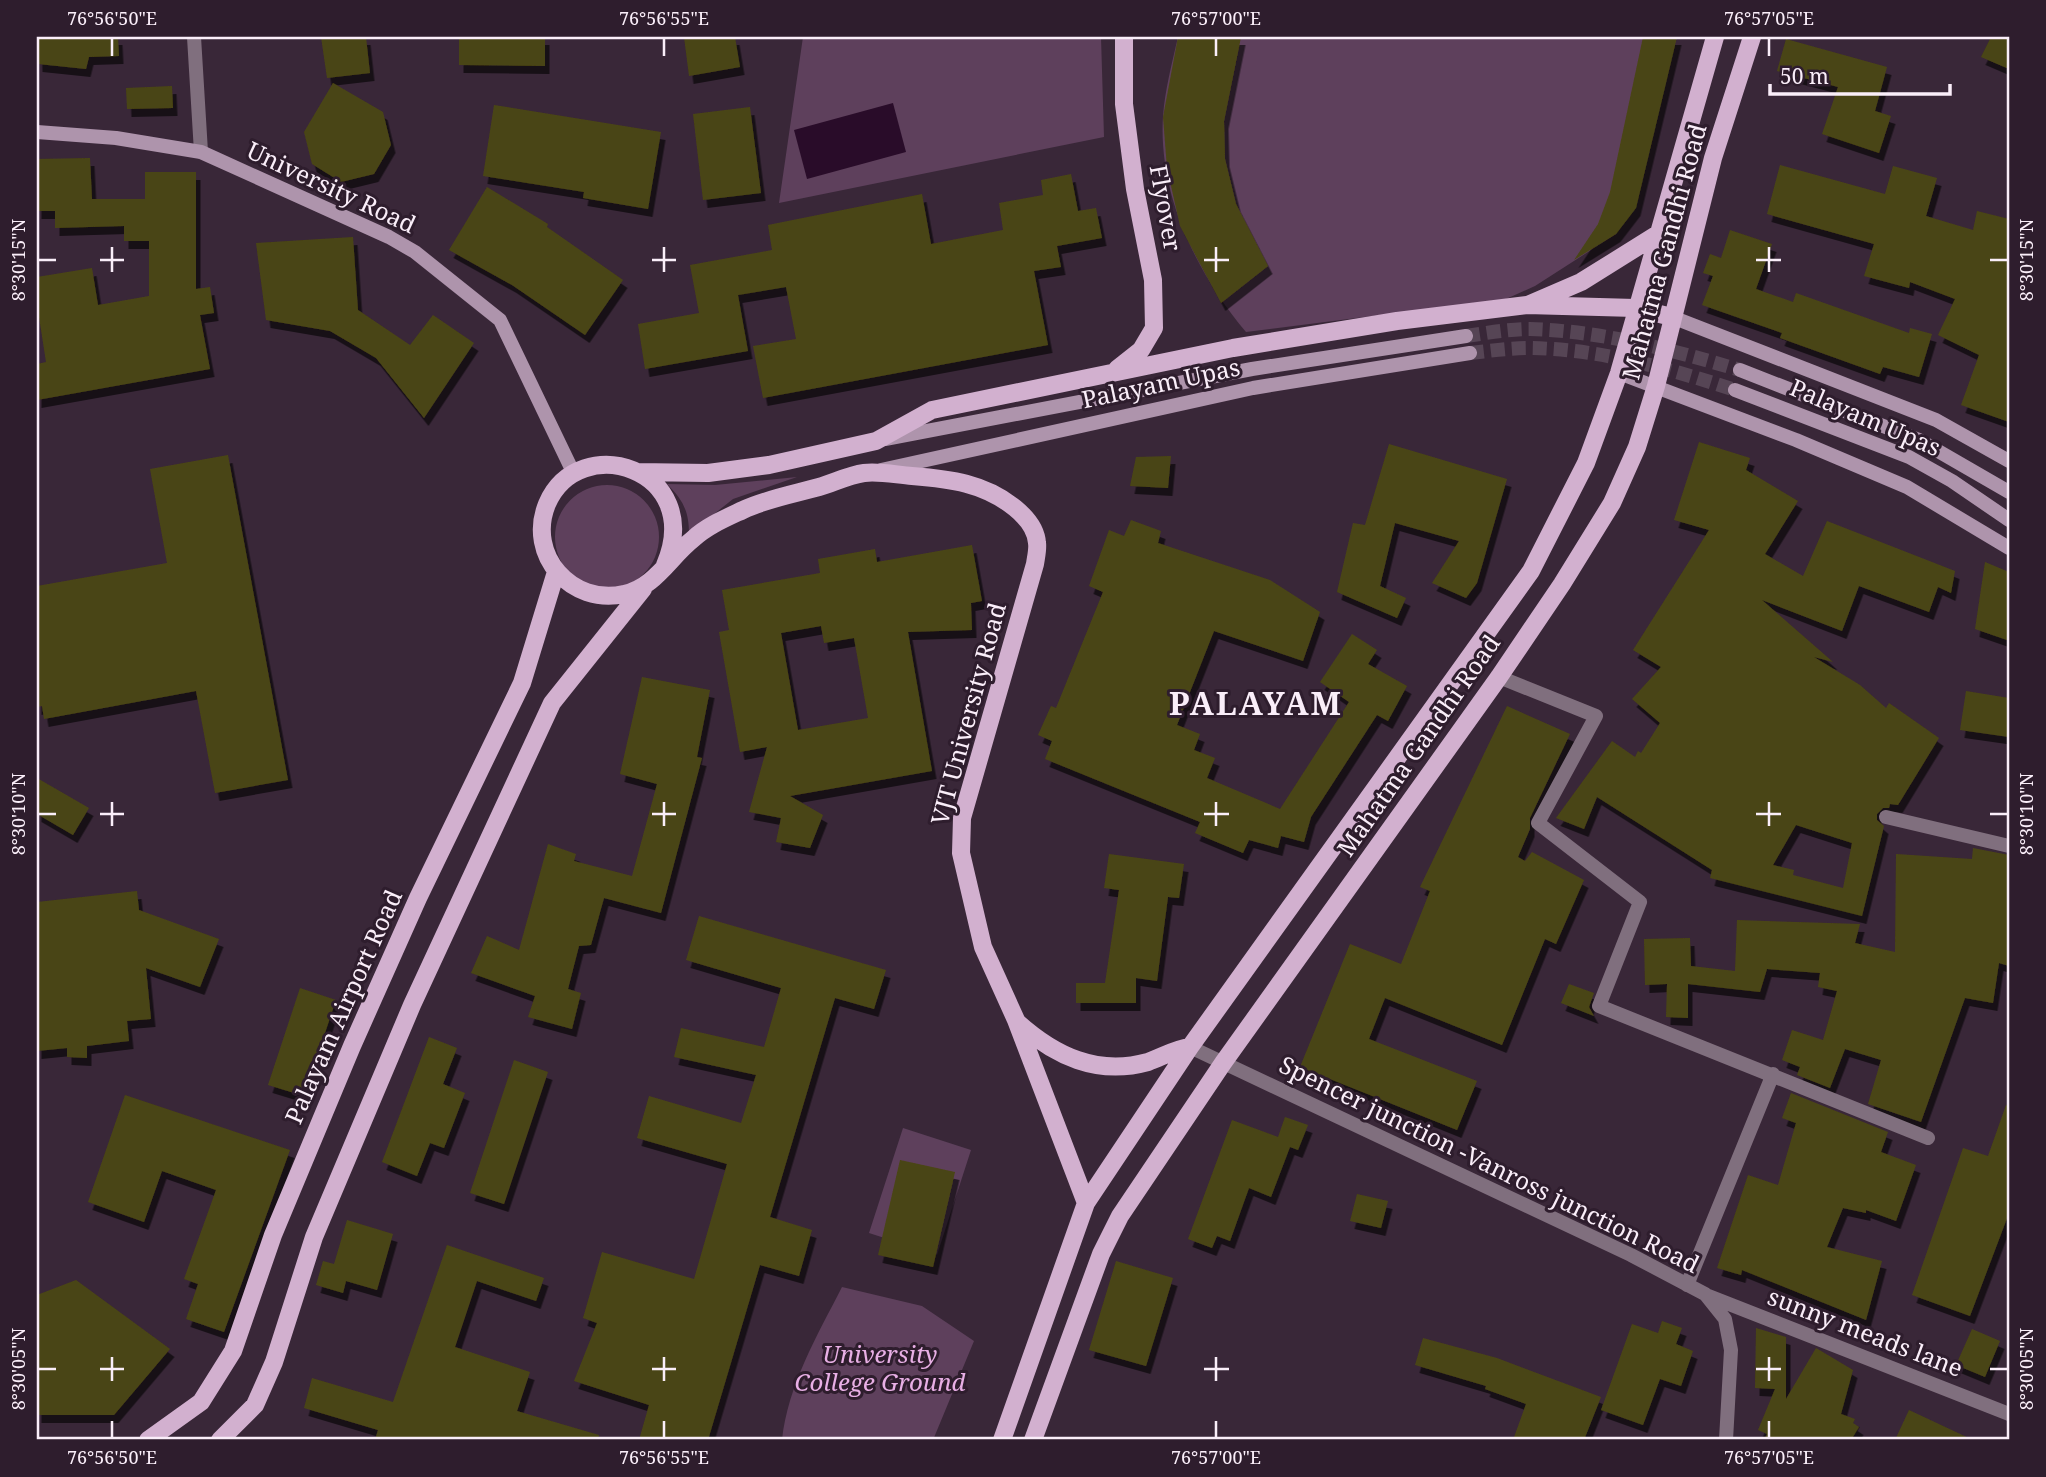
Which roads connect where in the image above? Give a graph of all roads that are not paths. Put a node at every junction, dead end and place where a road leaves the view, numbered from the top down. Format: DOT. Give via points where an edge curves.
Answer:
graph roads {
  1 [pos="194,37"];
  2 [pos="1124,37"];
  3 [pos="1715,37"];
  4 [pos="1752,37"];
  5 [pos="37,132"];
  6 [pos="201,152"];
  7 [pos="1658,234"];
  8 [pos="1527,305"];
  9 [pos="1635,308"];
  10 [pos="1672,317"];
  11 [pos="1466,336"];
  12 [pos="1470,353"];
  13 [pos="1740,370"];
  14 [pos="1114,372"];
  15 [pos="1619,373"];
  16 [pos="1656,386"];
  17 [pos="1735,390"];
  18 [pos="876,441"];
  19 [pos="2009,461"];
  20 [pos="637,472"];
  21 [pos="865,473"];
  22 [pos="574,474"];
  23 [pos="2009,492"];
  24 [pos="2009,520"];
  25 [pos="2009,548"];
  26 [pos="665,565"];
  27 [pos="556,572"];
  28 [pos="645,586"];
  29 [pos="1499,677"];
  30 [pos="1886,817"];
  31 [pos="2009,846"];
  32 [pos="1016,1020"];
  33 [pos="1190,1047"];
  34 [pos="1223,1063"];
  35 [pos="1773,1074"];
  36 [pos="1928,1138"];
  37 [pos="1086,1203"];
  38 [pos="1687,1284"];
  39 [pos="1705,1294"];
  40 [pos="2009,1414"];
  41 [pos="148,1440"];
  42 [pos="220,1440"];
  43 [pos="1002,1440"];
  44 [pos="1033,1440"];
  45 [pos="1726,1440"];
  1 -- 6 [label="street"];
  2 -- 14 [label="main road, Flyover" via="1124,104 1153,280 1154,328 1141,350"];
  3 -- 7 [label="main road, Mahatma Gandhi Road"];
  4 -- 10 [label="main road, Mahatma Gandhi Road" via="1713,158"];
  5 -- 6 [label="main road, University Road" via="116,138"];
  6 -- 22 [label="main road, University Road" via="389,237 415,252 500,320"];
  7 -- 8 [label="main road" via="1581,282"];
  7 -- 9 [label="main road, Mahatma Gandhi Road"];
  8 -- 9 [label="main road"];
  8 -- 14 [label="main road" via="1384,323"];
  9 -- 10 [label="main road"];
  9 -- 15 [label="main road, Mahatma Gandhi Road"];
  10 -- 16 [label="main road, Mahatma Gandhi Road"];
  10 -- 19 [label="main road" via="1936,420"];
  11 -- 18 [label="main road, Palayam Upas" via="1252,369"];
  12 -- 21 [label="main road, Palayam Upas" via="1253,388"];
  13 -- 23 [label="main road, Palayam Upas" via="1919,439"];
  14 -- 18 [label="main road" via="932,410"];
  15 -- 16 [label="main road"];
  15 -- 33 [label="main road, Mahatma Gandhi Road" via="1586,463 1531,571"];
  16 -- 25 [label="main road" via="1907,487"];
  16 -- 29 [label="main road, Mahatma Gandhi Road" via="1637,447 1612,503"];
  17 -- 24 [label="main road, Palayam Upas" via="1909,457"];
  18 -- 20 [label="main road" via="720,472"];
  20 -- 22 [label="main road" via="595,466"];
  20 -- 26 [label="main road" via="657,485 669,503 674,535"];
  21 -- 26 [label="main road" via="747,509 694,538"];
  21 -- 32 [label="main road, VJT University Road" via="977,485 999,495 1020,513 1038,542 962,818 961,853 973,911 983,947"];
  22 -- 27 [label="main road" via="558,486 542,521 542,541"];
  26 -- 28 [label="main road"];
  27 -- 28 [label="main road" via="588,594 607,597"];
  27 -- 41 [label="main road, Palayam Airport Road" via="522,683 352,1046 273,1236 233,1351 201,1402"];
  28 -- 42 [label="main road" via="552,704 412,1005 341,1172 255,1405"];
  29 -- 34 [label="main road, Mahatma Gandhi Road"];
  29 -- 35 [label="street" via="1596,716 1538,823 1640,902 1599,1006"];
  30 -- 31 [label="street"];
  32 -- 33 [label="main road" via="1058,1054 1088,1065 1147,1062"];
  32 -- 37 [label="main road, VJT University Road"];
  33 -- 34 [label="street, Spencer junction -Vanross junction Road"];
  33 -- 37 [label="main road, Mahatma Gandhi Road"];
  34 -- 38 [label="street, Spencer junction -Vanross junction Road"];
  34 -- 44 [label="main road, Mahatma Gandhi Road" via="1120,1216 1101,1254"];
  35 -- 36 [label="street"];
  35 -- 38 [label="street"];
  37 -- 43 [label="main road, Mahatma Gandhi Road"];
  38 -- 39 [label="street, Spencer junction -Vanross junction Road"];
  39 -- 40 [label="street, sunny meads lane"];
  39 -- 45 [label="street, Spencer junction -Vanross junction Road" via="1725,1319 1731,1350"];
}
